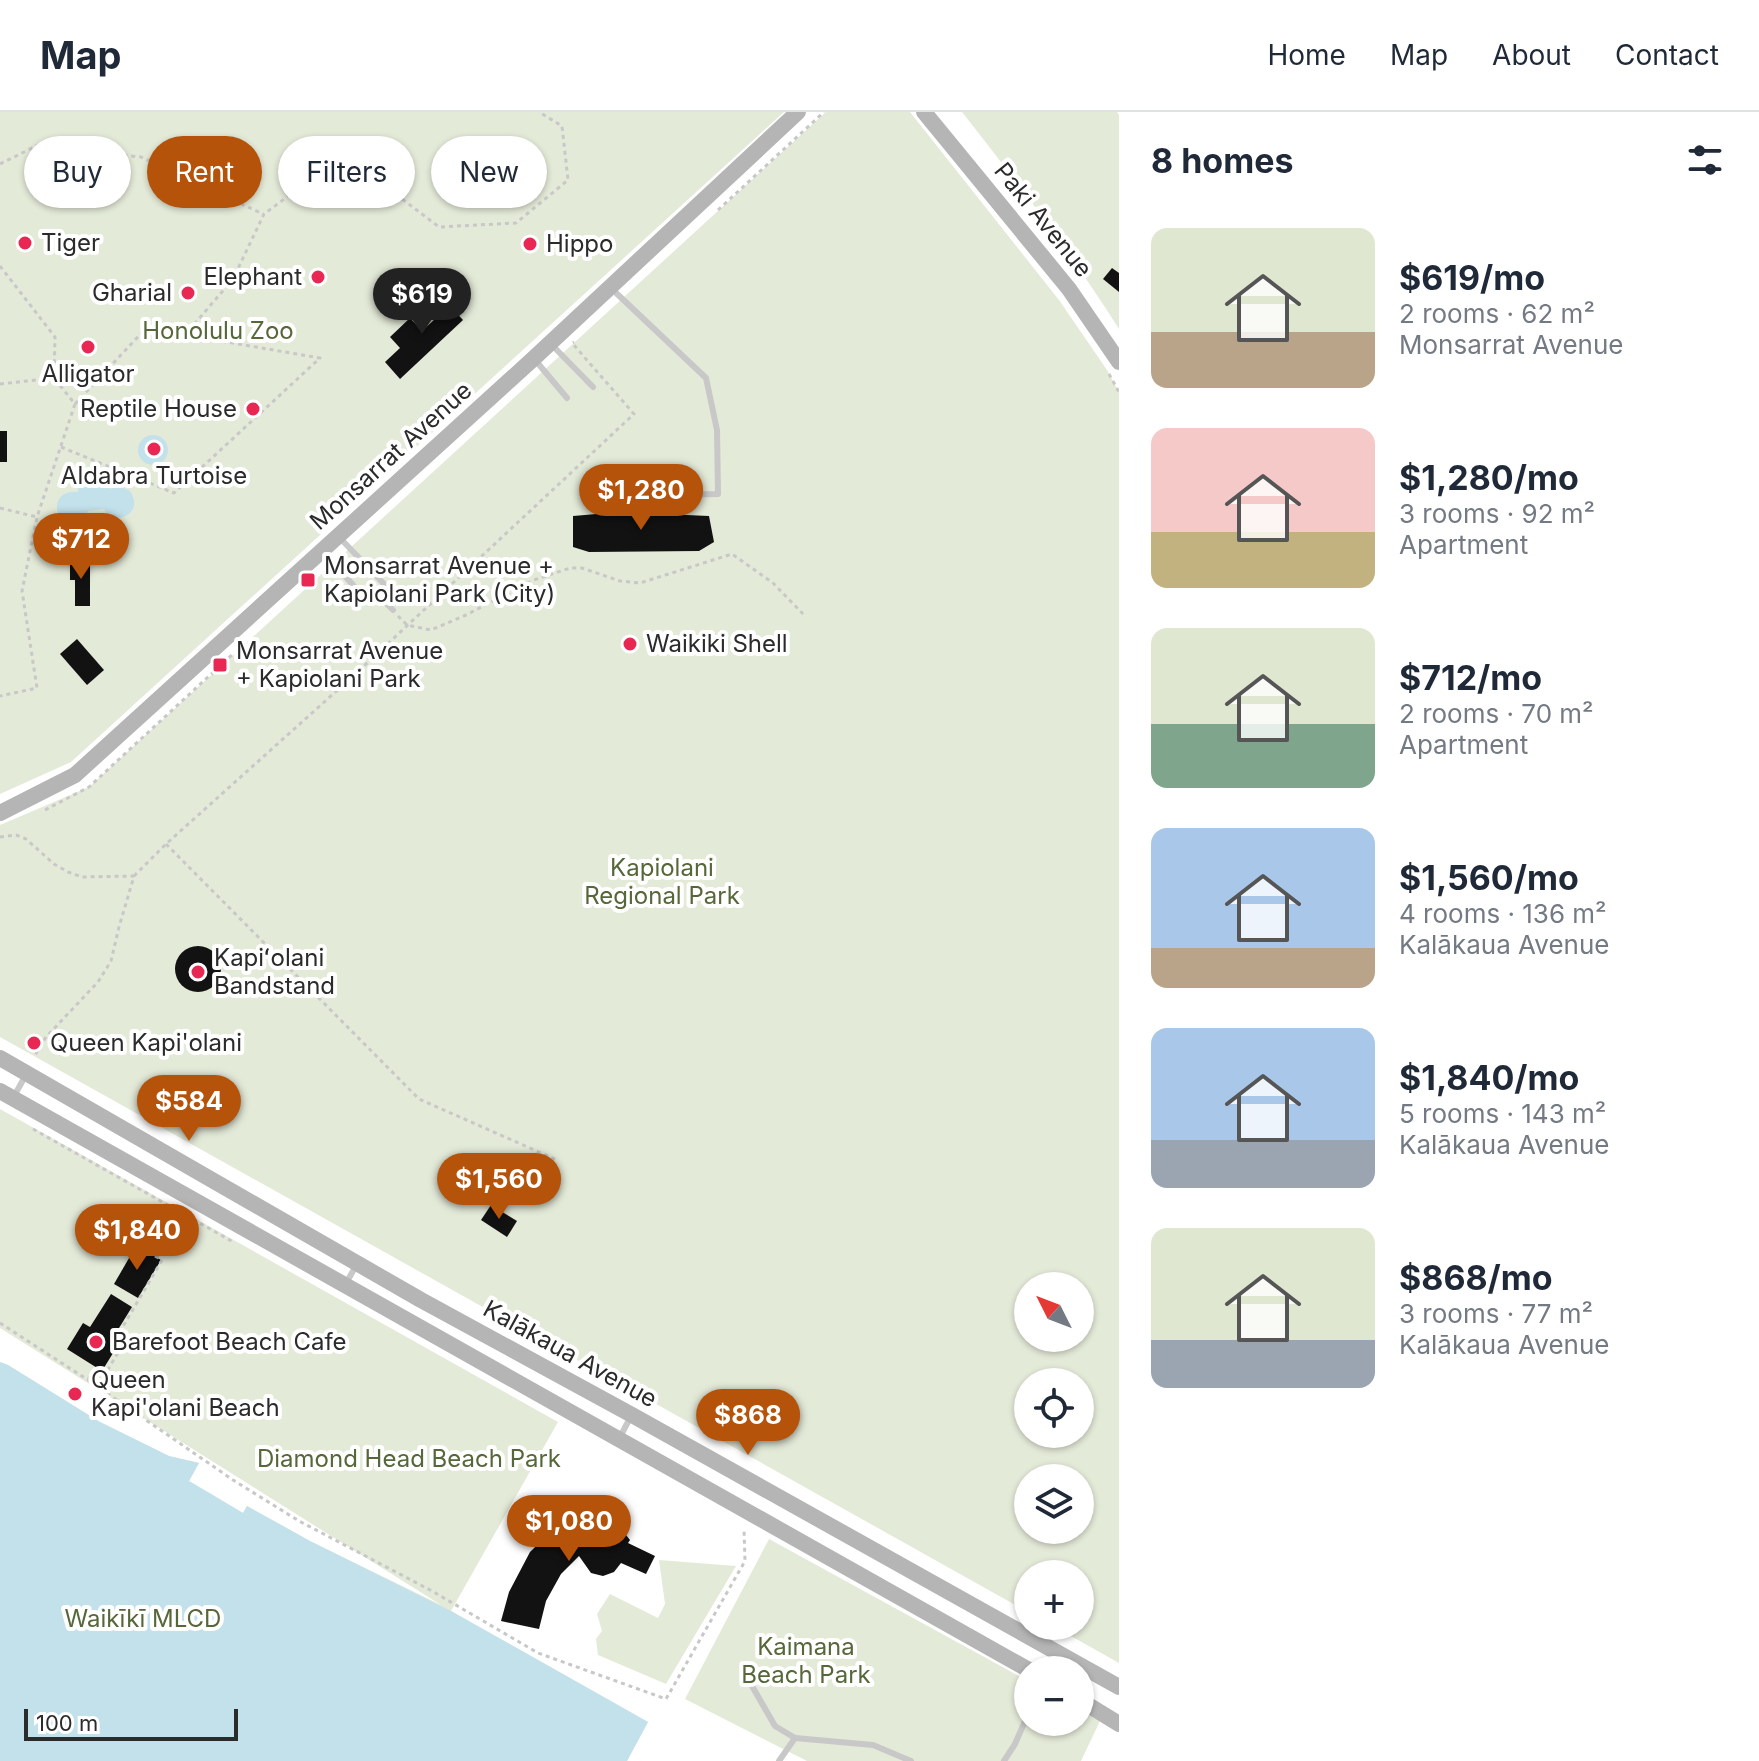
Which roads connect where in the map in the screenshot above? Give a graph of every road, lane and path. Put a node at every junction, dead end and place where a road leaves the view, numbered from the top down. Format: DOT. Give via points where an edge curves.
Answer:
graph roads {
  1 [pos="539,112"];
  2 [pos="798,112"];
  3 [pos="824,112"];
  4 [pos="924,112"];
  5 [pos="0,164"];
  6 [pos="714,213"];
  7 [pos="264,214"];
  8 [pos="0,266"];
  9 [pos="610,287"];
  10 [pos="583,333"];
  11 [pos="185,335"];
  12 [pos="550,343"];
  13 [pos="533,359"];
  14 [pos="1119,362"];
  15 [pos="54,378"];
  16 [pos="0,384"];
  17 [pos="593,387"];
  18 [pos="567,398"];
  19 [pos="75,404"];
  20 [pos="61,447"];
  21 [pos="631,496"];
  22 [pos="0,508"];
  23 [pos="37,517"];
  24 [pos="338,536"];
  25 [pos="323,550"];
  26 [pos="383,600"];
  27 [pos="393,610"];
  28 [pos="806,617"];
  29 [pos="407,625"];
  30 [pos="0,696"];
  31 [pos="0,813"];
  32 [pos="0,837"];
  33 [pos="166,844"];
  34 [pos="134,876"];
  35 [pos="0,1058"];
  36 [pos="30,1065"];
  37 [pos="6,1094"];
  38 [pos="26,1124"];
  39 [pos="557,1160"];
  40 [pos="181,1212"];
  41 [pos="236,1243"];
  42 [pos="358,1263"];
  43 [pos="345,1285"];
  44 [pos="0,1323"];
  45 [pos="88,1380"];
  46 [pos="632,1415"];
  47 [pos="619,1439"];
  48 [pos="745,1529"];
  49 [pos="1056,1653"];
  50 [pos="1055,1656"];
  51 [pos="1014,1662"];
  52 [pos="752,1686"];
  53 [pos="1119,1687"];
  54 [pos="1094,1709"];
  55 [pos="1119,1724"];
  56 [pos="1018,1736"];
  57 [pos="795,1738"];
  58 [pos="779,1761"];
  59 [pos="911,1761"];
  60 [pos="1004,1761"];
  1 -- 7 [label="path" via="562,126 568,180 516,223 439,227 344,155"];
  2 -- 9 [label="street, Monsarrat Avenue"];
  3 -- 6 [label="path"];
  4 -- 14 [label="street, Paki Avenue" via="1069,289"];
  5 -- 7 [label="path" via="36,146 141,157"];
  7 -- 11 [label="path" via="233,279"];
  8 -- 15 [label="path" via="55,337"];
  9 -- 12 [label="street, Monsarrat Avenue"];
  9 -- 21 [label="lane" via="706,378 717,430 718,494"];
  10 -- 29 [label="path" via="572,343 634,414"];
  11 -- 19 [label="path" via="149,325"];
  11 -- 20 [label="path" via="320,358 174,493"];
  12 -- 13 [label="street, Monsarrat Avenue"];
  12 -- 17 [label="lane"];
  13 -- 18 [label="lane"];
  13 -- 24 [label="street, Monsarrat Avenue"];
  15 -- 16 [label="path"];
  15 -- 19 [label="path"];
  19 -- 20 [label="path"];
  20 -- 23 [label="path"];
  22 -- 23 [label="path"];
  23 -- 30 [label="path" via="22,591 37,688"];
  24 -- 25 [label="street, Monsarrat Avenue"];
  24 -- 26 [label="lane" via="384,584"];
  25 -- 26 [label="lane" via="367,601"];
  25 -- 31 [label="street, Monsarrat Avenue" via="75,775"];
  26 -- 27 [label="lane"];
  28 -- 29 [label="path" via="773,583 732,554 640,583 570,568 431,630"];
  29 -- 33 [label="path"];
  32 -- 34 [label="path" via="26,839 54,864 82,877"];
  33 -- 34 [label="path"];
  33 -- 39 [label="path" via="419,1099"];
  34 -- 36 [label="path" via="111,961 46,1037"];
  35 -- 36 [label="street, Kalākaua Avenue"];
  36 -- 37 [label="lane"];
  36 -- 42 [label="street, Kalākaua Avenue"];
  37 -- 43 [label="street, Kalākaua Avenue"];
  38 -- 40 [label="path"];
  40 -- 41 [label="path"];
  40 -- 45 [label="path" via="155,1256 162,1260 115,1340 123,1344 106,1373"];
  42 -- 43 [label="lane"];
  42 -- 46 [label="street, Kalākaua Avenue"];
  43 -- 47 [label="street, Kalākaua Avenue"];
  44 -- 45 [label="path"];
  45 -- 48 [label="path" via="299,1521 538,1653 666,1699 745,1561"];
  46 -- 47 [label="lane"];
  46 -- 49 [label="street, Kalākaua Avenue"];
  47 -- 51 [label="street, Kalākaua Avenue"];
  49 -- 50 [label="lane"];
  49 -- 53 [label="street, Kalākaua Avenue"];
  52 -- 57 [label="lane" via="775,1726"];
  54 -- 55 [label="street"];
  56 -- 60 [label="lane"];
  57 -- 58 [label="lane"];
  57 -- 59 [label="lane" via="873,1745"];
}
